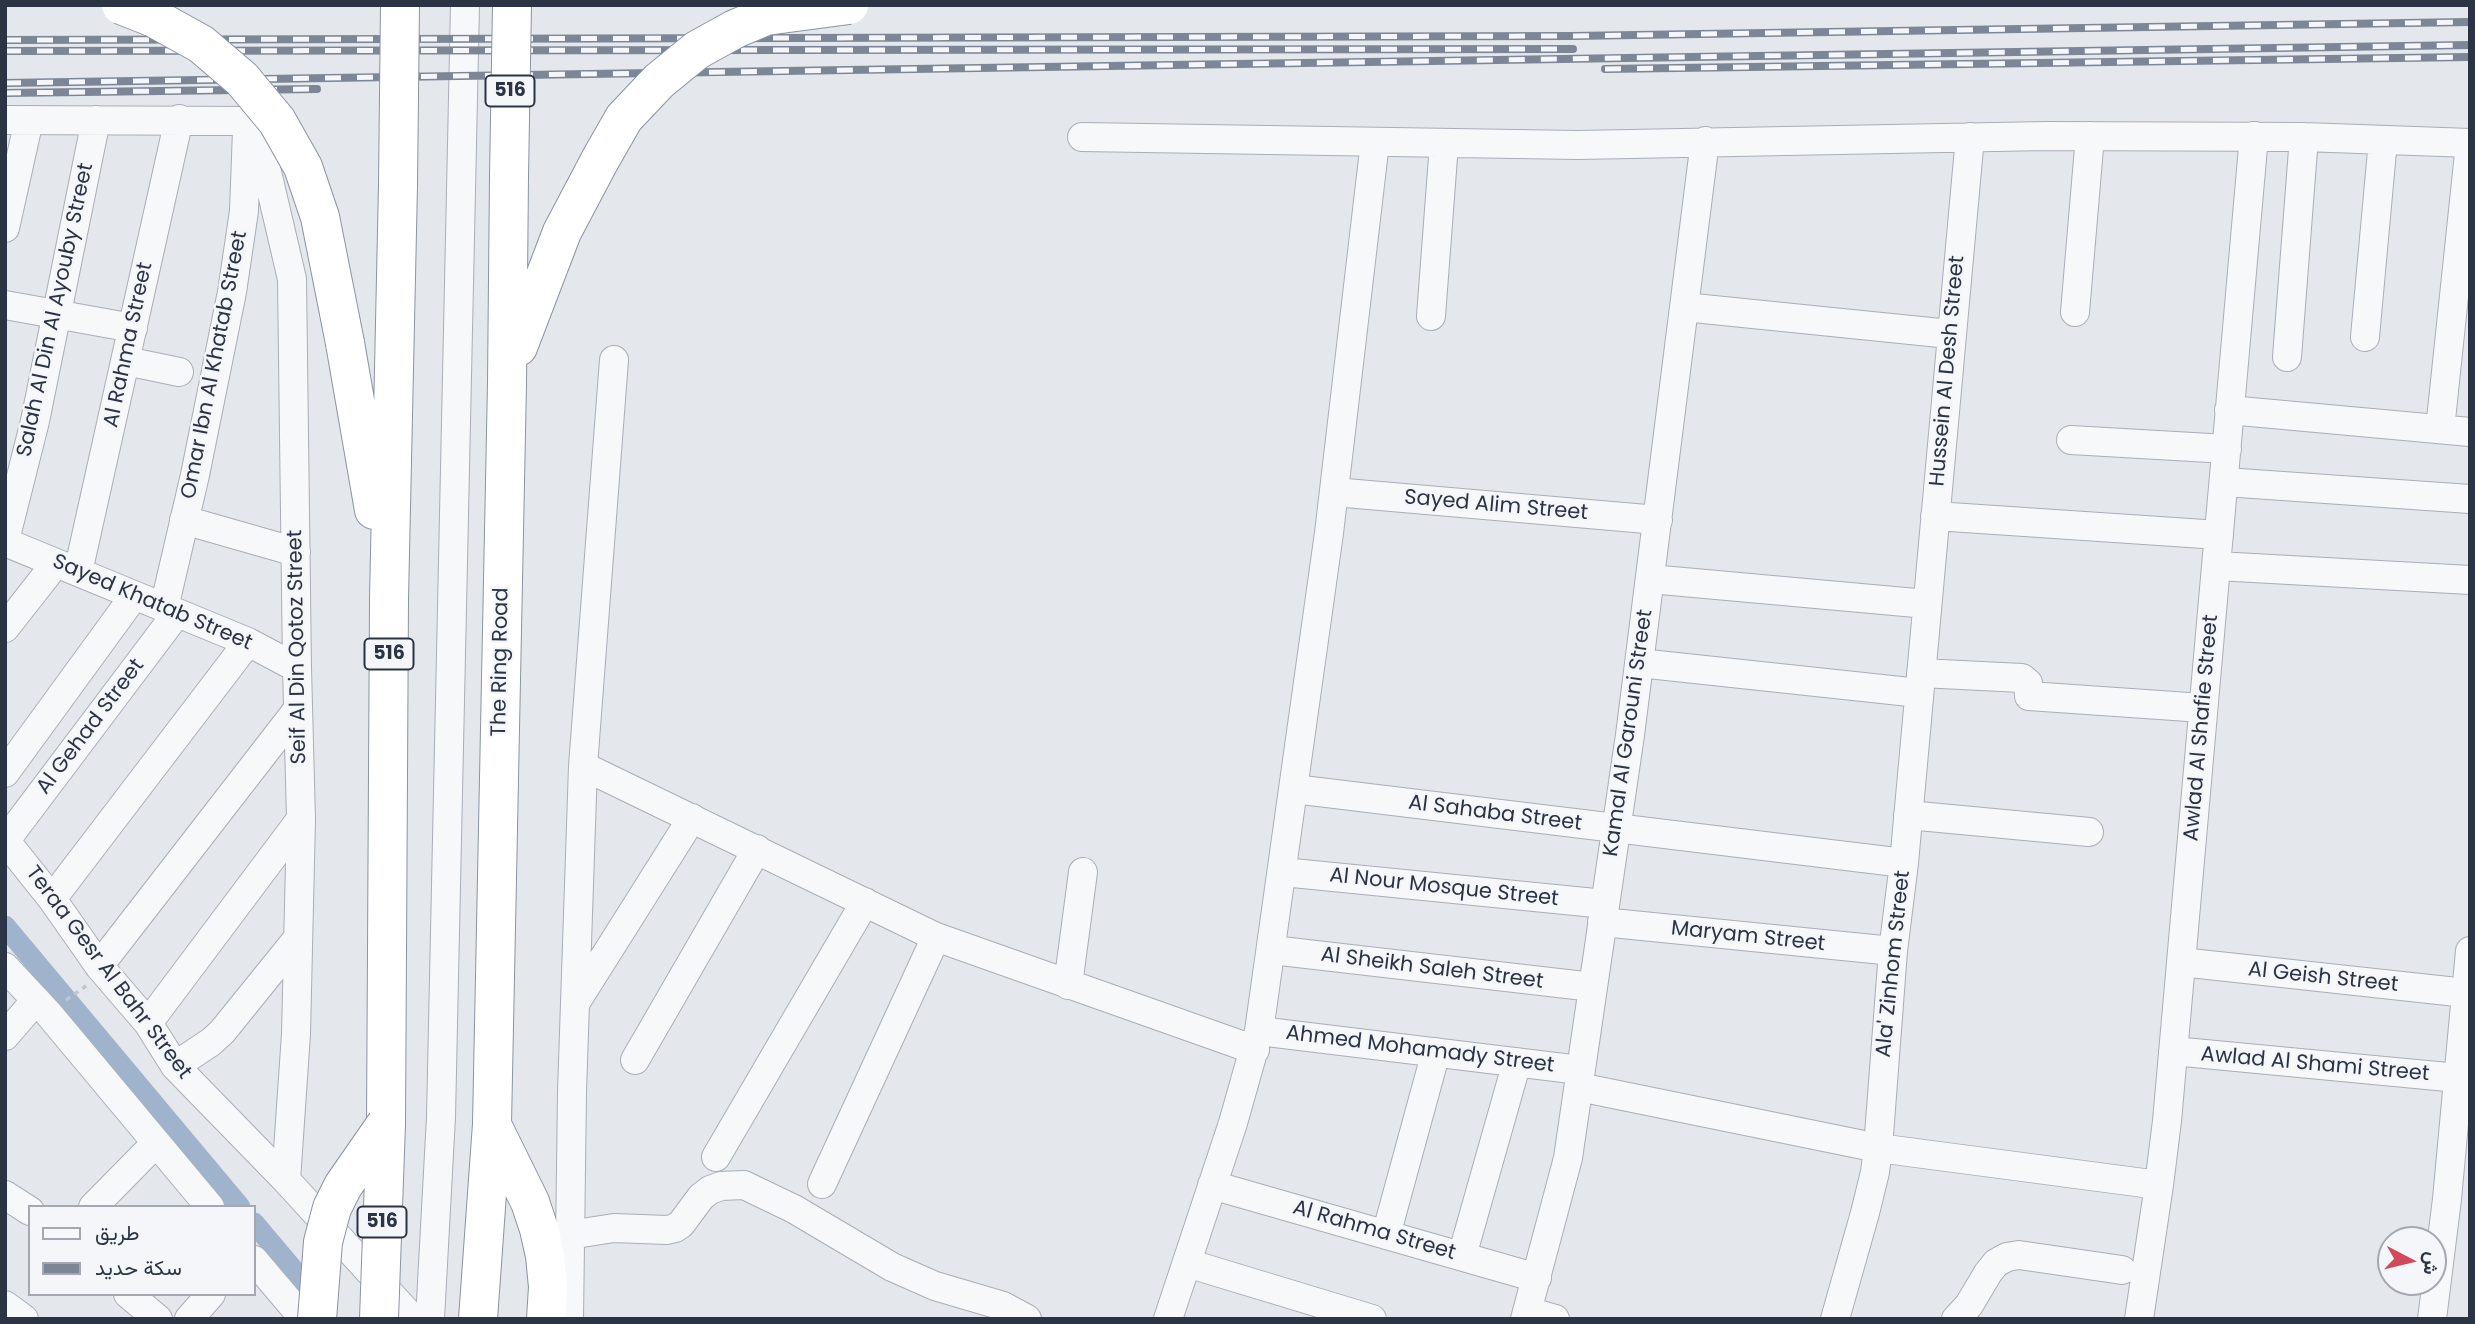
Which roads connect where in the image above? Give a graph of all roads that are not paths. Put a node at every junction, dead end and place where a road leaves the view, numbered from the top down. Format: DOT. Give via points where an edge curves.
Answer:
graph roads {
  1 [pos="121,5"];
  2 [pos="400,5"];
  3 [pos="465,5"];
  4 [pos="512,5"];
  5 [pos="849,5"];
  6 [pos="179,119"];
  7 [pos="17,120"];
  8 [pos="96,120"];
  9 [pos="247,121"];
  10 [pos="1082,136"];
  11 [pos="2090,136"];
  12 [pos="2254,136"];
  13 [pos="1969,137"];
  14 [pos="2304,137"];
  15 [pos="2383,140"];
  16 [pos="1705,141"];
  17 [pos="1375,142"];
  18 [pos="2470,143"];
  19 [pos="1444,144"];
  20 [pos="5,228"];
  21 [pos="5,305"];
  22 [pos="1684,307"];
  23 [pos="2075,312"];
  24 [pos="57,314"];
  25 [pos="1431,316"];
  26 [pos="133,328"];
  27 [pos="1951,334"];
  28 [pos="2365,337"];
  29 [pos="2287,357"];
  30 [pos="126,360"];
  31 [pos="614,360"];
  32 [pos="179,372"];
  33 [pos="507,383"];
  34 [pos="2230,410"];
  35 [pos="2440,429"];
  36 [pos="2470,432"];
  37 [pos="2070,440"];
  38 [pos="2227,449"];
  39 [pos="2225,482"];
  40 [pos="1334,492"];
  41 [pos="2470,499"];
  42 [pos="1935,516"];
  43 [pos="184,520"];
  44 [pos="1658,520"];
  45 [pos="2219,535"];
  46 [pos="5,541"];
  47 [pos="296,552"];
  48 [pos="2217,566"];
  49 [pos="67,567"];
  50 [pos="1650,579"];
  51 [pos="2470,580"];
  52 [pos="134,596"];
  53 [pos="389,599"];
  54 [pos="1927,604"];
  55 [pos="170,610"];
  56 [pos="5,628"];
  57 [pos="248,642"];
  58 [pos="1639,663"];
  59 [pos="297,668"];
  60 [pos="1920,683"];
  61 [pos="298,709"];
  62 [pos="2203,709"];
  63 [pos="583,766"];
  64 [pos="5,773"];
  65 [pos="1294,789"];
  66 [pos="1908,815"];
  67 [pos="692,818"];
  68 [pos="301,819"];
  69 [pos="1616,828"];
  70 [pos="2089,832"];
  71 [pos="6,840"];
  72 [pos="757,849"];
  73 [pos="1904,863"];
  74 [pos="1083,872"];
  75 [pos="1283,872"];
  76 [pos="52,899"];
  77 [pos="865,902"];
  78 [pos="1604,913"];
  79 [pos="936,937"];
  80 [pos="298,938"];
  81 [pos="1272,950"];
  82 [pos="1893,951"];
  83 [pos="2470,951"];
  84 [pos="2181,962"];
  85 [pos="5,967"];
  86 [pos="92,977"];
  87 [pos="1068,985"];
  88 [pos="1593,988"];
  89 [pos="2466,993"];
  90 [pos="47,1003"];
  91 [pos="575,1003"];
  92 [pos="148,1023"];
  93 [pos="5,1036"];
  94 [pos="1257,1040"];
  95 [pos="2173,1051"];
  96 [pos="1436,1052"];
  97 [pos="635,1060"];
  98 [pos="1517,1062"];
  99 [pos="175,1066"];
  100 [pos="2458,1078"];
  101 [pos="1580,1079"];
  102 [pos="386,1124"];
  103 [pos="492,1124"];
  104 [pos="156,1143"];
  105 [pos="1878,1148"];
  106 [pos="716,1157"];
  107 [pos="286,1180"];
  108 [pos="822,1184"];
  109 [pos="1212,1185"];
  110 [pos="2160,1185"];
  111 [pos="95,1205"];
  112 [pos="208,1205"];
  113 [pos="1386,1234"];
  114 [pos="569,1235"];
  115 [pos="1462,1256"];
  116 [pos="256,1262"];
  117 [pos="1187,1263"];
  118 [pos="2122,1270"];
  119 [pos="1536,1278"];
  120 [pos="130,1296"];
  121 [pos="209,1296"];
  122 [pos="5,1305"];
  123 [pos="1526,1315"];
  124 [pos="306,1318"];
  125 [pos="23,1319"];
  126 [pos="158,1319"];
  127 [pos="189,1319"];
  128 [pos="379,1319"];
  129 [pos="413,1319"];
  130 [pos="430,1319"];
  131 [pos="478,1319"];
  132 [pos="546,1319"];
  133 [pos="569,1319"];
  134 [pos="1027,1319"];
  135 [pos="1168,1319"];
  136 [pos="1372,1319"];
  137 [pos="1555,1319"];
  138 [pos="1835,1319"];
  139 [pos="1956,1319"];
  140 [pos="2139,1319"];
  141 [pos="2432,1319"];
  1 -- 53 [label="highway, bridge" via="201,44 242,79 277,121 303,167 320,216"];
  2 -- 53 [label="highway, 516, bridge"];
  3 -- 130 [label="street" via="441,1117"];
  4 -- 33 [label="highway, The Ring Road / 516, bridge"];
  5 -- 33 [label="highway, bridge" via="766,16 735,29 697,50 624,118 562,232"];
  6 -- 8 [label="street"];
  6 -- 9 [label="street"];
  6 -- 26 [label="street, Al Rahma Street"];
  7 -- 8 [label="street"];
  7 -- 20 [label="street"];
  8 -- 24 [label="street, Salah Al Din Al Ayouby Street"];
  9 -- 43 [label="street, Omar Ibn Al Khatab Street" via="244,211 232,292"];
  9 -- 47 [label="street, Seif Al Din Qotoz Street" via="263,155 292,279"];
  10 -- 17 [label="street"];
  11 -- 12 [label="street"];
  11 -- 13 [label="street"];
  11 -- 23 [label="street"];
  12 -- 14 [label="street"];
  12 -- 34 [label="street, Awlad Al Shafie Street"];
  13 -- 16 [label="street"];
  13 -- 27 [label="street, Hussein Al Desh Street"];
  14 -- 15 [label="street"];
  14 -- 29 [label="street"];
  15 -- 18 [label="street"];
  15 -- 28 [label="street"];
  16 -- 19 [label="street"];
  16 -- 22 [label="street, Kamal Al Garouni Street"];
  17 -- 19 [label="street"];
  17 -- 40 [label="street"];
  18 -- 35 [label="street"];
  19 -- 25 [label="street"];
  21 -- 24 [label="street"];
  22 -- 27 [label="street"];
  22 -- 44 [label="street, Kamal Al Garouni Street"];
  24 -- 26 [label="street"];
  24 -- 46 [label="street, Salah Al Din Al Ayouby Street"];
  26 -- 30 [label="street, Al Rahma Street"];
  27 -- 42 [label="street, Hussein Al Desh Street"];
  30 -- 32 [label="street"];
  30 -- 49 [label="street, Al Rahma Street"];
  31 -- 63 [label="street"];
  33 -- 103 [label="highway, The Ring Road / 516"];
  34 -- 35 [label="street"];
  34 -- 38 [label="street, Awlad Al Shafie Street"];
  35 -- 36 [label="street"];
  37 -- 38 [label="street"];
  38 -- 39 [label="street, Awlad Al Shafie Street"];
  39 -- 41 [label="street"];
  39 -- 45 [label="street, Awlad Al Shafie Street"];
  40 -- 44 [label="street, Sayed Alim Street"];
  40 -- 65 [label="street"];
  42 -- 45 [label="street"];
  42 -- 54 [label="street, Hussein Al Desh Street"];
  43 -- 47 [label="street"];
  43 -- 55 [label="street, Omar Ibn Al Khatab Street"];
  44 -- 50 [label="street, Kamal Al Garouni Street"];
  45 -- 48 [label="street, Awlad Al Shafie Street"];
  46 -- 49 [label="street, Sayed Khatab Street"];
  47 -- 59 [label="street, Seif Al Din Qotoz Street"];
  48 -- 51 [label="street"];
  48 -- 62 [label="street, Awlad Al Shafie Street"];
  49 -- 52 [label="street, Sayed Khatab Street"];
  49 -- 56 [label="street"];
  50 -- 54 [label="street"];
  50 -- 58 [label="street, Kamal Al Garouni Street"];
  52 -- 55 [label="street, Sayed Khatab Street"];
  52 -- 64 [label="street"];
  53 -- 102 [label="highway, 516"];
  54 -- 60 [label="street, Ala' Zinhom Street"];
  55 -- 57 [label="street, Sayed Khatab Street"];
  55 -- 71 [label="street, Al Gehad Street"];
  57 -- 59 [label="street, Sayed Khatab Street"];
  57 -- 76 [label="street"];
  58 -- 60 [label="street"];
  58 -- 69 [label="street, Kamal Al Garouni Street"];
  59 -- 61 [label="street, Seif Al Din Qotoz Street"];
  60 -- 62 [label="street" via="2022,678 2028,683 2029,696"];
  60 -- 66 [label="street, Ala' Zinhom Street"];
  61 -- 68 [label="street, Seif Al Din Qotoz Street"];
  61 -- 86 [label="street"];
  62 -- 84 [label="street, Awlad Al Shafie Street"];
  63 -- 67 [label="street, Ahmed Mohamady Street"];
  63 -- 91 [label="street"];
  65 -- 69 [label="street, Al Sahaba Street"];
  65 -- 75 [label="street"];
  66 -- 70 [label="street"];
  66 -- 73 [label="street, Ala' Zinhom Street"];
  67 -- 72 [label="street, Ahmed Mohamady Street"];
  67 -- 91 [label="street"];
  68 -- 80 [label="street, Seif Al Din Qotoz Street"];
  68 -- 92 [label="street"];
  69 -- 73 [label="street, Al Sahaba Street"];
  69 -- 78 [label="street, Kamal Al Garouni Street"];
  71 -- 76 [label="street, Teraa Gesr Al Bahr Street"];
  72 -- 77 [label="street, Ahmed Mohamady Street"];
  72 -- 97 [label="street"];
  73 -- 82 [label="street, Ala' Zinhom Street"];
  74 -- 87 [label="street"];
  75 -- 78 [label="street, Al Nour Mosque Street"];
  75 -- 81 [label="street"];
  76 -- 86 [label="street, Teraa Gesr Al Bahr Street"];
  77 -- 79 [label="street, Ahmed Mohamady Street"];
  77 -- 106 [label="street"];
  78 -- 82 [label="street, Maryam Street"];
  78 -- 88 [label="street, Kamal Al Garouni Street"];
  79 -- 87 [label="street, Ahmed Mohamady Street"];
  79 -- 108 [label="street"];
  80 -- 99 [label="street" via="222,1032"];
  80 -- 107 [label="street, Seif Al Din Qotoz Street"];
  81 -- 88 [label="street, Al Sheikh Saleh Street"];
  81 -- 94 [label="street"];
  82 -- 105 [label="street, Ala' Zinhom Street"];
  83 -- 89 [label="street"];
  84 -- 89 [label="street, Al Geish Street"];
  84 -- 95 [label="street, Awlad Al Shafie Street"];
  85 -- 90 [label="street"];
  86 -- 92 [label="street, Teraa Gesr Al Bahr Street"];
  87 -- 94 [label="street, Ahmed Mohamady Street"];
  88 -- 101 [label="street, Kamal Al Garouni Street"];
  89 -- 100 [label="street"];
  90 -- 93 [label="street"];
  90 -- 104 [label="street"];
  91 -- 114 [label="street"];
  92 -- 99 [label="street, Teraa Gesr Al Bahr Street"];
  94 -- 96 [label="street, Ahmed Mohamady Street"];
  94 -- 109 [label="street"];
  95 -- 100 [label="street, Awlad Al Shami Street"];
  95 -- 110 [label="street, Awlad Al Shafie Street"];
  96 -- 98 [label="street, Ahmed Mohamady Street"];
  96 -- 113 [label="street"];
  98 -- 101 [label="street, Ahmed Mohamady Street"];
  98 -- 115 [label="street"];
  99 -- 107 [label="street, Teraa Gesr Al Bahr Street"];
  100 -- 141 [label="street"];
  101 -- 105 [label="street, Ahmed Mohamady Street"];
  101 -- 119 [label="street, Kamal Al Garouni Street" via="1568,1158"];
  102 -- 124 [label="highway, bridge" via="332,1208"];
  102 -- 128 [label="highway, 516, bridge"];
  103 -- 131 [label="highway, The Ring Road / 516"];
  103 -- 132 [label="highway" via="540,1229 548,1287"];
  104 -- 111 [label="street"];
  104 -- 112 [label="street"];
  105 -- 110 [label="street, Ahmed Mohamady Street"];
  105 -- 138 [label="street, Ala' Zinhom Street"];
  107 -- 129 [label="street, Teraa Gesr Al Bahr Street"];
  109 -- 113 [label="street, Al Rahma Street"];
  109 -- 117 [label="street"];
  110 -- 140 [label="street, Awlad Al Shafie Street"];
  113 -- 115 [label="street, Al Rahma Street"];
  114 -- 133 [label="street"];
  114 -- 134 [label="street" via="614,1228 675,1228 710,1190 744,1185 892,1267 946,1290 1003,1306"];
  115 -- 119 [label="street, Al Rahma Street"];
  116 -- 124 [label="street"];
  117 -- 135 [label="street"];
  117 -- 136 [label="street"];
  118 -- 139 [label="street" via="2007,1257 1996,1263"];
  119 -- 123 [label="street, Kamal Al Garouni Street"];
  120 -- 126 [label="street"];
  121 -- 127 [label="street"];
  122 -- 125 [label="street"];
  123 -- 137 [label="street"];
}
